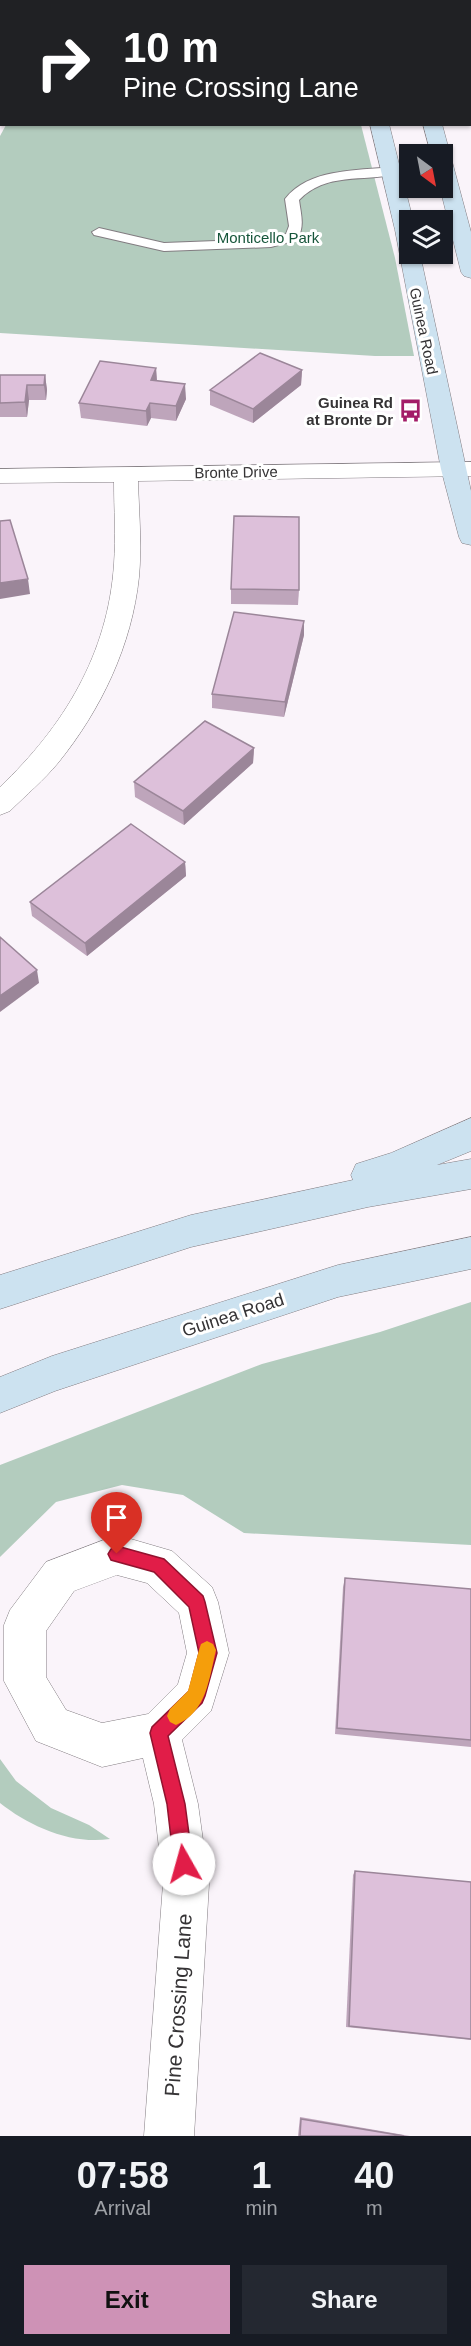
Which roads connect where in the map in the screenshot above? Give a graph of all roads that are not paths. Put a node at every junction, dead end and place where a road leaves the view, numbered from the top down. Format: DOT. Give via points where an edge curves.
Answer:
graph roads {
  1 [pos="380,126"];
  2 [pos="433,126"];
  3 [pos="438,144"];
  4 [pos="392,171"];
  5 [pos="452,198"];
  6 [pos="99,232"];
  7 [pos="471,272"];
  8 [pos="462,469"];
  9 [pos="126,473"];
  10 [pos="0,476"];
  11 [pos="471,537"];
  12 [pos="0,804"];
  13 [pos="471,1132"];
  14 [pos="471,1174"];
  15 [pos="191,1231"];
  16 [pos="471,1253"];
  17 [pos="0,1292"];
  18 [pos="0,1395"];
  19 [pos="159,1733"];
  20 [pos="169,2136"];
  1 -- 4 [label="main road, Guinea Road"];
  2 -- 3 [label="main road"];
  4 -- 6 [label="lane" via="332,177 306,185 292,199 296,226 292,237 271,243 164,247"];
  4 -- 8 [label="main road, Guinea Road"];
  5 -- 7 [label="main road"];
  8 -- 9 [label="street, Bronte Drive"];
  8 -- 11 [label="main road, Guinea Road"];
  9 -- 10 [label="street, Bronte Drive"];
  9 -- 12 [label="street" via="126,576 117,628 106,660 72,723 47,756"];
  13 -- 15 [label="main road" via="397,1166"];
  14 -- 15 [label="main road"];
  15 -- 17 [label="main road"];
  16 -- 18 [label="main road, Guinea Road" via="338,1281 63,1370"];
  19 -- 19 [label="street" via="196,1696 208,1653 197,1602 158,1565 117,1554 60,1576 25,1625 25,1681 51,1726 102,1745"];
  19 -- 20 [label="street, Pine Crossing Lane" via="176,1804 186,1884"];
}
